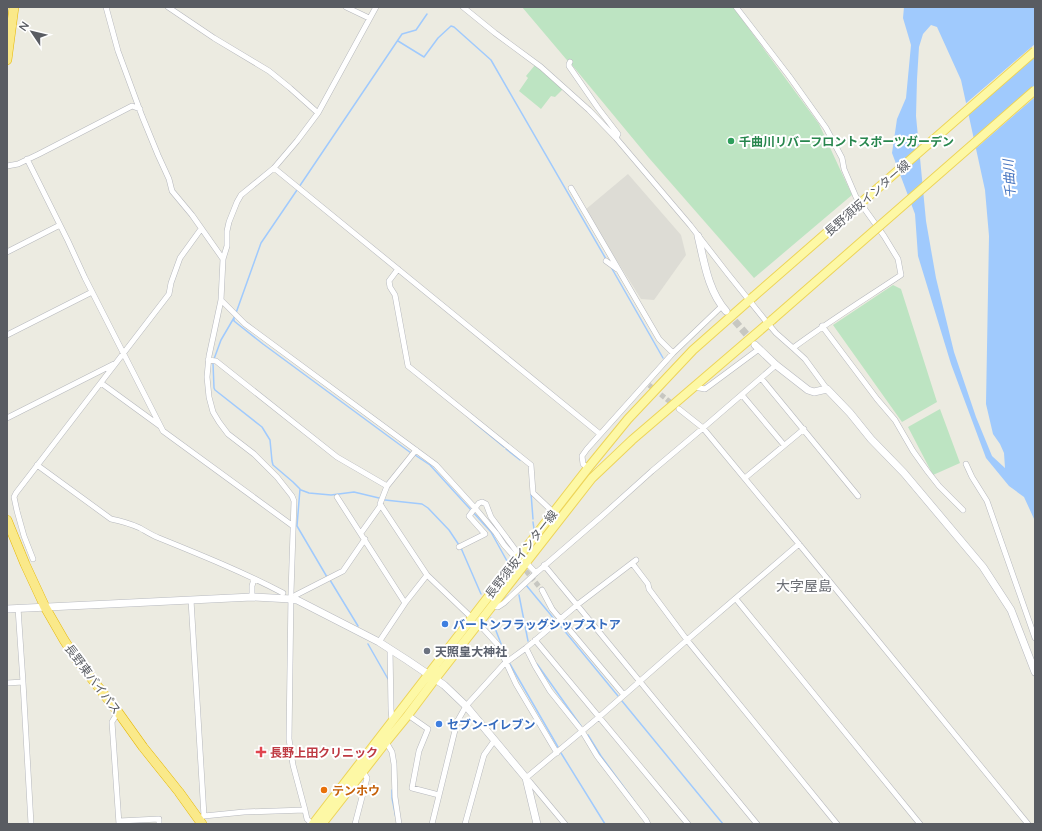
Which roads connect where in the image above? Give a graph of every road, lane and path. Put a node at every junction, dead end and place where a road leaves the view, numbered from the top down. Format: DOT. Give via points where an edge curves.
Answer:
graph roads {
  1 [pos="14,7"];
  2 [pos="106,7"];
  3 [pos="169,7"];
  4 [pos="346,7"];
  5 [pos="463,7"];
  6 [pos="471,7"];
  7 [pos="736,7"];
  8 [pos="374,8"];
  9 [pos="475,16"];
  10 [pos="369,18"];
  11 [pos="1035,51"];
  12 [pos="7,60"];
  13 [pos="570,62"];
  14 [pos="1035,90"];
  15 [pos="140,109"];
  16 [pos="318,113"];
  17 [pos="616,138"];
  18 [pos="27,159"];
  19 [pos="7,166"];
  20 [pos="274,168"];
  21 [pos="571,188"];
  22 [pos="60,225"];
  23 [pos="201,229"];
  24 [pos="698,236"];
  25 [pos="7,252"];
  26 [pos="223,259"];
  27 [pos="606,261"];
  28 [pos="398,269"];
  29 [pos="619,271"];
  30 [pos="92,292"];
  31 [pos="751,298"];
  32 [pos="221,300"];
  33 [pos="724,309"];
  34 [pos="770,321"];
  35 [pos="822,326"];
  36 [pos="7,335"];
  37 [pos="757,347"];
  38 [pos="793,348"];
  39 [pos="123,353"];
  40 [pos="673,354"];
  41 [pos="212,360"];
  42 [pos="116,362"];
  43 [pos="776,365"];
  44 [pos="761,378"];
  45 [pos="101,383"];
  46 [pos="694,387"];
  47 [pos="827,389"];
  48 [pos="742,395"];
  49 [pos="679,409"];
  50 [pos="7,418"];
  51 [pos="161,427"];
  52 [pos="703,428"];
  53 [pos="804,429"];
  54 [pos="600,434"];
  55 [pos="784,445"];
  56 [pos="414,453"];
  57 [pos="966,464"];
  58 [pos="37,465"];
  59 [pos="588,468"];
  60 [pos="745,478"];
  61 [pos="387,486"];
  62 [pos="858,496"];
  63 [pos="337,497"];
  64 [pos="381,505"];
  65 [pos="963,510"];
  66 [pos="473,511"];
  67 [pos="553,512"];
  68 [pos="7,520"];
  69 [pos="294,526"];
  70 [pos="361,533"];
  71 [pos="365,539"];
  72 [pos="799,544"];
  73 [pos="460,547"];
  74 [pos="516,555"];
  75 [pos="33,559"];
  76 [pos="526,562"];
  77 [pos="544,566"];
  78 [pos="536,573"];
  79 [pos="427,575"];
  80 [pos="254,579"];
  81 [pos="542,590"];
  82 [pos="283,593"];
  83 [pos="252,596"];
  84 [pos="294,597"];
  85 [pos="736,599"];
  86 [pos="191,600"];
  87 [pos="405,603"];
  88 [pos="578,605"];
  89 [pos="492,606"];
  90 [pos="45,607"];
  91 [pos="18,608"];
  92 [pos="7,609"];
  93 [pos="472,618"];
  94 [pos="558,622"];
  95 [pos="479,624"];
  96 [pos="1035,638"];
  97 [pos="535,640"];
  98 [pos="687,640"];
  99 [pos="379,642"];
  100 [pos="526,648"];
  101 [pos="390,649"];
  102 [pos="506,662"];
  103 [pos="1035,672"];
  104 [pos="432,676"];
  105 [pos="640,681"];
  106 [pos="23,682"];
  107 [pos="7,683"];
  108 [pos="624,695"];
  109 [pos="466,706"];
  110 [pos="118,712"];
  111 [pos="408,715"];
  112 [pos="599,717"];
  113 [pos="392,721"];
  114 [pos="582,731"];
  115 [pos="494,741"];
  116 [pos="386,742"];
  117 [pos="557,752"];
  118 [pos="363,772"];
  119 [pos="526,778"];
  120 [pos="439,795"];
  121 [pos="305,810"];
  122 [pos="201,820"];
  123 [pos="119,822"];
  124 [pos="31,824"];
  125 [pos="159,824"];
  126 [pos="313,824"];
  127 [pos="322,824"];
  128 [pos="355,824"];
  129 [pos="399,824"];
  130 [pos="432,824"];
  131 [pos="465,824"];
  132 [pos="538,824"];
  133 [pos="565,824"];
  134 [pos="648,824"];
  135 [pos="688,824"];
  136 [pos="757,824"];
  137 [pos="837,824"];
  138 [pos="920,824"];
  139 [pos="1028,824"];
  1 -- 12 [label="highway"];
  2 -- 15 [label="street" via="118,51"];
  3 -- 16 [label="street" via="269,71"];
  4 -- 10 [label="street"];
  5 -- 9 [label="street"];
  6 -- 9 [label="street"];
  7 -- 35 [label="street" via="826,128 842,158 856,197 898,259 901,274"];
  8 -- 10 [label="street"];
  9 -- 17 [label="street" via="546,72"];
  10 -- 16 [label="street"];
  11 -- 31 [label="main road, 長野須坂インター線, bridge"];
  13 -- 17 [label="street" via="569,66 618,134"];
  14 -- 34 [label="main road, 長野須坂インター線, bridge"];
  15 -- 18 [label="street" via="132,106"];
  15 -- 23 [label="street" via="172,191"];
  16 -- 20 [label="street"];
  17 -- 24 [label="street"];
  18 -- 19 [label="street"];
  18 -- 22 [label="street"];
  20 -- 26 [label="street" via="241,195 237,202 229,222"];
  20 -- 28 [label="street"];
  21 -- 29 [label="street"];
  22 -- 25 [label="street"];
  22 -- 30 [label="street"];
  23 -- 26 [label="street"];
  23 -- 39 [label="street" via="180,258 169,294"];
  24 -- 31 [label="street"];
  24 -- 33 [label="street" via="711,286"];
  26 -- 32 [label="street"];
  27 -- 29 [label="street"];
  28 -- 54 [label="street"];
  28 -- 67 [label="street" via="389,281 395,295 408,366 531,465 533,493"];
  29 -- 40 [label="street" via="659,339"];
  30 -- 36 [label="street"];
  30 -- 39 [label="street"];
  31 -- 34 [label="street"];
  31 -- 59 [label="main road, 長野須坂インター線" via="672,372 628,419"];
  32 -- 41 [label="street"];
  32 -- 56 [label="street" via="245,324"];
  33 -- 40 [label="street"];
  34 -- 38 [label="street" via="776,334"];
  34 -- 46 [label="main road, 長野須坂インター線"];
  35 -- 38 [label="street"];
  35 -- 65 [label="street" via="895,420 928,472"];
  37 -- 43 [label="street"];
  37 -- 46 [label="street" via="705,389"];
  38 -- 47 [label="street" via="805,359"];
  39 -- 42 [label="street"];
  39 -- 51 [label="street"];
  40 -- 54 [label="street"];
  41 -- 61 [label="street" via="337,457"];
  41 -- 69 [label="street" via="208,382 213,412 228,434 254,454 292,496"];
  42 -- 45 [label="street"];
  42 -- 50 [label="street"];
  43 -- 44 [label="street"];
  43 -- 47 [label="street" via="808,390 814,392"];
  44 -- 48 [label="street"];
  44 -- 53 [label="street"];
  45 -- 51 [label="street"];
  45 -- 58 [label="street"];
  46 -- 76 [label="main road, 長野須坂インター線" via="592,478"];
  47 -- 103 [label="street" via="904,473 983,567 1011,610"];
  48 -- 52 [label="street"];
  48 -- 55 [label="street"];
  49 -- 52 [label="street"];
  51 -- 69 [label="street" via="163,431"];
  52 -- 60 [label="street"];
  52 -- 77 [label="street"];
  53 -- 55 [label="street"];
  53 -- 62 [label="street"];
  54 -- 59 [label="street" via="582,456 583,464"];
  55 -- 60 [label="street"];
  56 -- 61 [label="street"];
  56 -- 66 [label="street" via="436,465"];
  57 -- 96 [label="street" via="987,501"];
  58 -- 75 [label="street" via="14,497"];
  58 -- 80 [label="street" via="111,519 140,528"];
  59 -- 67 [label="main road, 長野須坂インター線"];
  60 -- 72 [label="street"];
  61 -- 64 [label="street"];
  63 -- 70 [label="street"];
  64 -- 70 [label="street"];
  64 -- 79 [label="street"];
  66 -- 73 [label="street" via="469,516 485,534"];
  66 -- 74 [label="street"];
  66 -- 74 [label="street" via="479,503 486,504 491,517"];
  67 -- 74 [label="main road, 長野須坂インター線"];
  68 -- 90 [label="highway, 長野東バイパス"];
  69 -- 84 [label="street"];
  70 -- 71 [label="street"];
  71 -- 84 [label="street" via="343,571"];
  71 -- 87 [label="street"];
  72 -- 85 [label="street"];
  72 -- 139 [label="street"];
  74 -- 76 [label="street"];
  74 -- 93 [label="main road, 長野須坂インター線"];
  76 -- 78 [label="street"];
  76 -- 89 [label="main road, 長野須坂インター線"];
  77 -- 78 [label="street"];
  77 -- 88 [label="street"];
  78 -- 89 [label="street" via="504,603 498,607"];
  79 -- 87 [label="street"];
  79 -- 93 [label="street"];
  80 -- 82 [label="street"];
  80 -- 83 [label="street"];
  81 -- 94 [label="street"];
  83 -- 84 [label="street"];
  83 -- 86 [label="street"];
  84 -- 99 [label="street"];
  84 -- 121 [label="street" via="289,739 292,765"];
  85 -- 98 [label="street"];
  85 -- 138 [label="street"];
  86 -- 90 [label="street"];
  86 -- 122 [label="street"];
  87 -- 99 [label="street"];
  88 -- 94 [label="street"];
  88 -- 98 [label="street" via="634,562 649,589"];
  88 -- 105 [label="street"];
  89 -- 95 [label="main road, 長野須坂インター線"];
  90 -- 91 [label="street"];
  90 -- 110 [label="highway, 長野東バイパス" via="77,660"];
  91 -- 92 [label="street"];
  91 -- 106 [label="street"];
  93 -- 104 [label="main road, 長野須坂インター線"];
  94 -- 97 [label="street"];
  94 -- 108 [label="street"];
  95 -- 102 [label="street" via="498,645"];
  95 -- 104 [label="main road, 長野須坂インター線"];
  97 -- 100 [label="street"];
  97 -- 112 [label="street"];
  98 -- 105 [label="street"];
  98 -- 137 [label="street"];
  99 -- 101 [label="street"];
  100 -- 102 [label="street"];
  100 -- 114 [label="street" via="550,691"];
  101 -- 104 [label="street"];
  101 -- 113 [label="street"];
  102 -- 109 [label="street"];
  102 -- 117 [label="street" via="516,684"];
  104 -- 109 [label="street"];
  104 -- 111 [label="main road, 長野須坂インター線"];
  104 -- 113 [label="main road, 長野須坂インター線"];
  105 -- 108 [label="street"];
  105 -- 136 [label="street"];
  106 -- 107 [label="street"];
  106 -- 124 [label="street"];
  108 -- 112 [label="street"];
  109 -- 115 [label="street"];
  109 -- 120 [label="street" via="457,722"];
  110 -- 122 [label="highway, 長野東バイパス"];
  110 -- 123 [label="street" via="112,722"];
  111 -- 116 [label="main road, 長野須坂インター線"];
  111 -- 120 [label="street" via="428,729 419,751 412,788"];
  112 -- 114 [label="street"];
  112 -- 135 [label="street"];
  113 -- 126 [label="main road, 長野須坂インター線"];
  114 -- 117 [label="street"];
  114 -- 134 [label="street" via="597,756"];
  115 -- 119 [label="street"];
  115 -- 131 [label="street" via="484,755"];
  116 -- 118 [label="main road, 長野須坂インター線"];
  116 -- 129 [label="street" via="392,752 394,764"];
  117 -- 119 [label="street"];
  118 -- 127 [label="main road, 長野須坂インター線"];
  118 -- 128 [label="street" via="367,778"];
  119 -- 132 [label="street"];
  119 -- 133 [label="street"];
  120 -- 130 [label="street"];
  121 -- 122 [label="street" via="244,812"];
  121 -- 126 [label="street"];
  123 -- 125 [label="street" via="158,819"];
}
